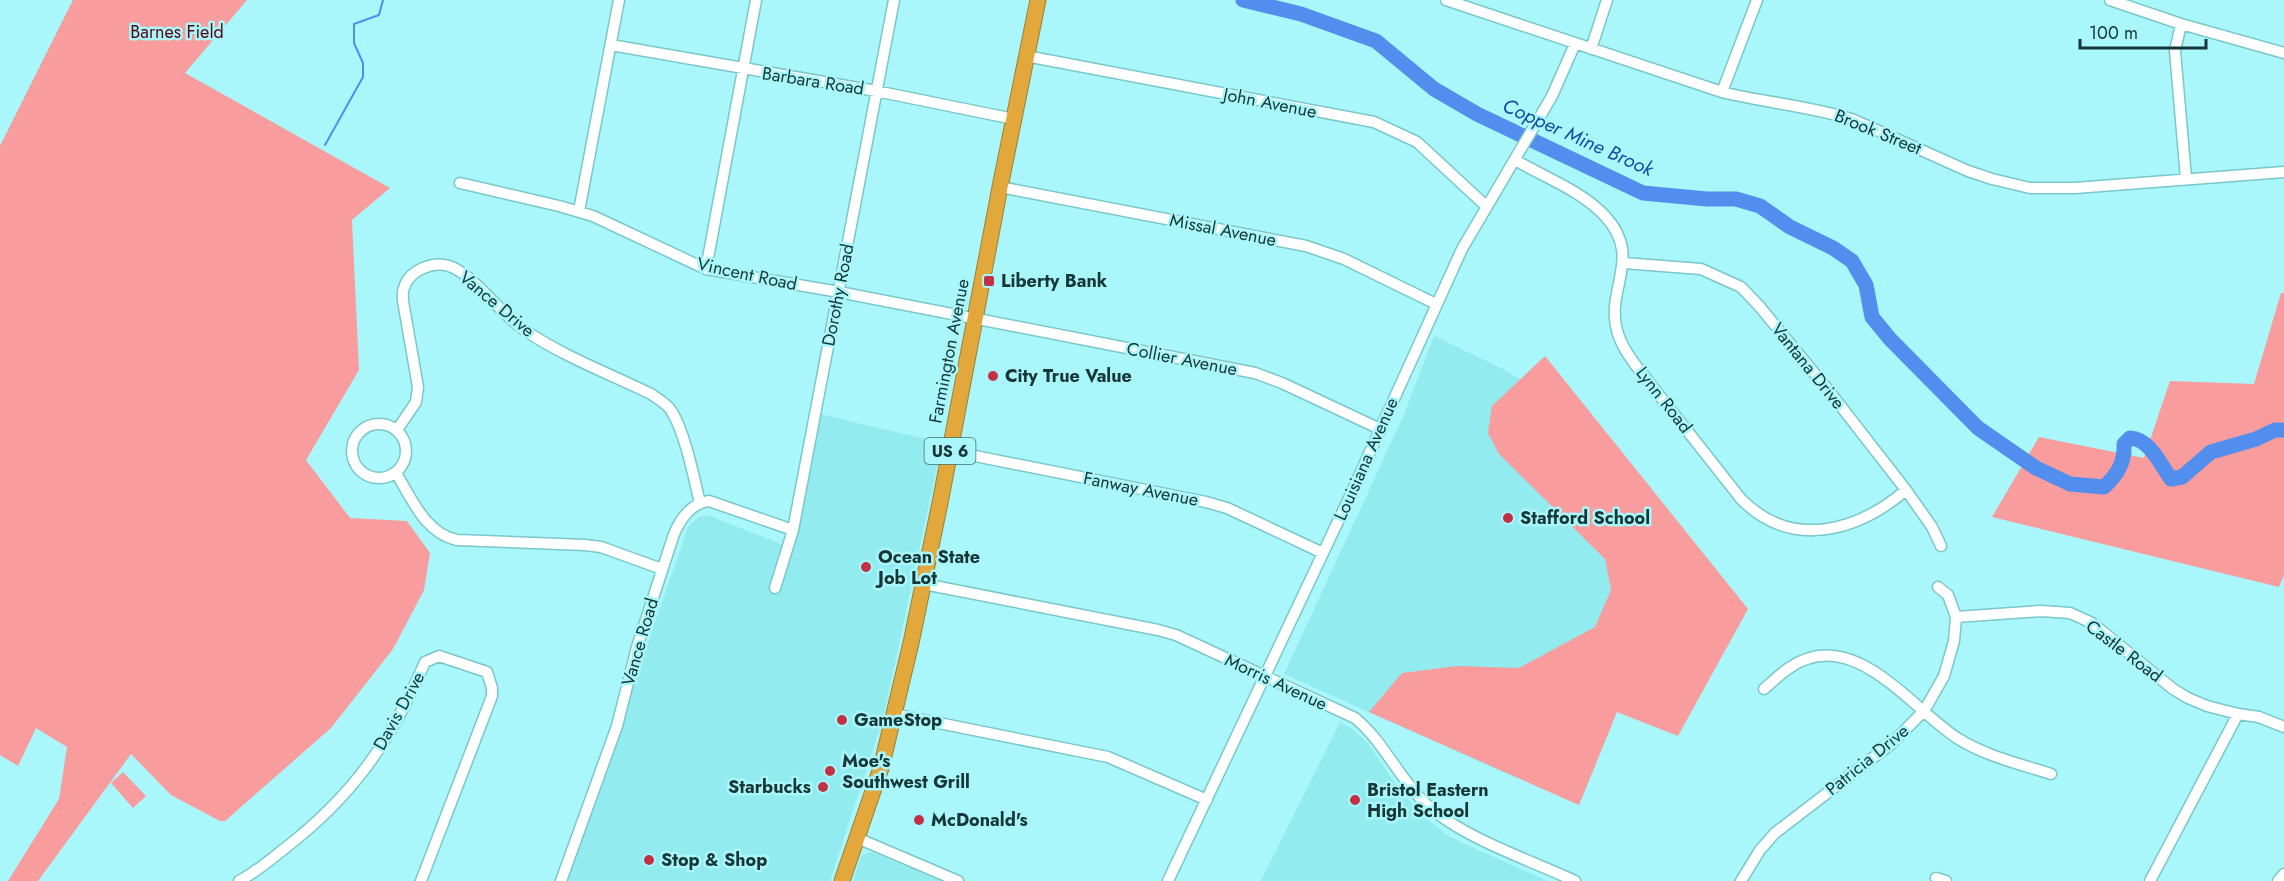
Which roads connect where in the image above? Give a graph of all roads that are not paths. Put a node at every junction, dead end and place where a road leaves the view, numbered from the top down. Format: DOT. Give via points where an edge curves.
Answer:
graph roads {
  1 [pos="619,0"];
  2 [pos="756,0"];
  3 [pos="894,0"];
  4 [pos="1038,0"];
  5 [pos="1446,0"];
  6 [pos="1607,0"];
  7 [pos="1757,0"];
  8 [pos="2110,0"];
  9 [pos="2181,24"];
  10 [pos="1575,44"];
  11 [pos="611,45"];
  12 [pos="1591,49"];
  13 [pos="2284,53"];
  14 [pos="1026,56"];
  15 [pos="742,69"];
  16 [pos="876,91"];
  17 [pos="1722,92"];
  18 [pos="1014,119"];
  19 [pos="1515,160"];
  20 [pos="2284,172"];
  21 [pos="2186,178"];
  22 [pos="460,183"];
  23 [pos="1000,187"];
  24 [pos="1486,206"];
  25 [pos="579,211"];
  26 [pos="1624,263"];
  27 [pos="706,269"];
  28 [pos="839,292"];
  29 [pos="1436,304"];
  30 [pos="975,319"];
  31 [pos="1380,429"];
  32 [pos="398,430"];
  33 [pos="950,451"];
  34 [pos="396,473"];
  35 [pos="1906,490"];
  36 [pos="700,503"];
  37 [pos="793,530"];
  38 [pos="1941,546"];
  39 [pos="1323,553"];
  40 [pos="662,569"];
  41 [pos="924,584"];
  42 [pos="1938,587"];
  43 [pos="775,588"];
  44 [pos="1956,616"];
  45 [pos="1264,676"];
  46 [pos="1764,689"];
  47 [pos="1924,711"];
  48 [pos="894,714"];
  49 [pos="2238,714"];
  50 [pos="2284,727"];
  51 [pos="2051,774"];
  52 [pos="1207,800"];
  53 [pos="857,838"];
  54 [pos="2284,874"];
  55 [pos="239,881"];
  56 [pos="421,881"];
  57 [pos="561,881"];
  58 [pos="842,881"];
  59 [pos="958,881"];
  60 [pos="1168,881"];
  61 [pos="1575,881"];
  62 [pos="1741,881"];
  63 [pos="2150,881"];
  64 [pos="2278,881"];
  1 -- 11 [label="street"];
  2 -- 15 [label="street"];
  3 -- 16 [label="street, Dorothy Road"];
  4 -- 14 [label="highway, Farmington Avenue / US 6"];
  5 -- 10 [label="street, Brook Street"];
  6 -- 12 [label="street"];
  7 -- 17 [label="street"];
  8 -- 9 [label="street"];
  9 -- 13 [label="street"];
  9 -- 21 [label="street" via="2175,51"];
  10 -- 12 [label="street, Brook Street"];
  10 -- 19 [label="street, Louisiana Avenue" via="1552,96"];
  11 -- 15 [label="street, Barbara Road"];
  11 -- 25 [label="street"];
  12 -- 17 [label="street, Brook Street"];
  14 -- 18 [label="highway, Farmington Avenue / US 6"];
  14 -- 24 [label="street, John Avenue" via="1374,123 1417,142"];
  15 -- 16 [label="street, Barbara Road"];
  15 -- 27 [label="street"];
  16 -- 18 [label="street, Barbara Road"];
  16 -- 28 [label="street, Dorothy Road"];
  17 -- 21 [label="street, Brook Street" via="1835,114 1968,171 2020,186 2075,188"];
  18 -- 23 [label="highway, Farmington Avenue / US 6"];
  19 -- 24 [label="street, Louisiana Avenue"];
  19 -- 26 [label="street, Lynn Road" via="1577,195 1605,216 1619,240"];
  20 -- 21 [label="street, Brook Street"];
  22 -- 25 [label="street, Vincent Road"];
  23 -- 29 [label="street, Missal Avenue" via="1306,246 1344,259"];
  23 -- 30 [label="highway, Farmington Avenue / US 6"];
  24 -- 29 [label="street, Louisiana Avenue"];
  25 -- 27 [label="street, Vincent Road"];
  26 -- 35 [label="street, Vantana Drive" via="1701,269 1741,287"];
  26 -- 35 [label="street, Lynn Road" via="1615,313 1622,344 1754,512 1784,526 1811,531 1872,515"];
  27 -- 28 [label="street, Vincent Road"];
  28 -- 30 [label="street, Vincent Road"];
  28 -- 37 [label="street, Dorothy Road"];
  29 -- 31 [label="street, Louisiana Avenue"];
  30 -- 31 [label="street, Collier Avenue" via="1255,373"];
  30 -- 33 [label="highway, Farmington Avenue / US 6"];
  31 -- 39 [label="street, Louisiana Avenue"];
  32 -- 34 [label="street" via="407,452"];
  32 -- 34 [label="street" via="388,425 370,425 356,436 352,453 365,475 381,479"];
  32 -- 36 [label="street, Vance Drive" via="416,402 418,387 403,302 404,287 424,267 451,266 522,329 651,394 672,411"];
  33 -- 39 [label="street, Fanway Avenue" via="1206,502"];
  33 -- 41 [label="highway, Farmington Avenue / US 6"];
  34 -- 40 [label="street" via="422,517 445,537 601,547"];
  35 -- 38 [label="street, Vantana Drive"];
  36 -- 37 [label="street" via="718,503"];
  36 -- 40 [label="street, Vance Road" via="681,518"];
  37 -- 43 [label="street, Dorothy Road"];
  39 -- 45 [label="street, Louisiana Avenue"];
  40 -- 57 [label="street, Vance Road" via="617,726"];
  41 -- 45 [label="street, Morris Avenue" via="1158,630"];
  41 -- 48 [label="highway, Farmington Avenue / US 6"];
  42 -- 44 [label="street" via="1948,596"];
  44 -- 47 [label="street, Patricia Drive" via="1944,676"];
  44 -- 49 [label="street, Castle Road" via="2041,610 2070,613 2092,623 2181,693 2207,706"];
  45 -- 52 [label="street, Louisiana Avenue"];
  45 -- 61 [label="street, Morris Avenue" via="1354,718 1369,730 1417,795 1449,821"];
  46 -- 47 [label="street" via="1790,667 1812,658 1835,656 1865,665"];
  47 -- 51 [label="street" via="1971,746"];
  47 -- 62 [label="street, Patricia Drive" via="1891,744 1775,833"];
  48 -- 52 [label="street" via="1108,757"];
  48 -- 53 [label="highway, Farmington Avenue / US 6"];
  49 -- 50 [label="street, Castle Road"];
  49 -- 63 [label="street"];
  52 -- 60 [label="street, Louisiana Avenue"];
  53 -- 58 [label="highway, Farmington Avenue / US 6"];
  53 -- 59 [label="street"];
  54 -- 64 [label="street"];
  55 -- 56 [label="street, Davis Drive" via="312,828 343,797 387,740 425,662 439,656 487,672 492,696"];
}
